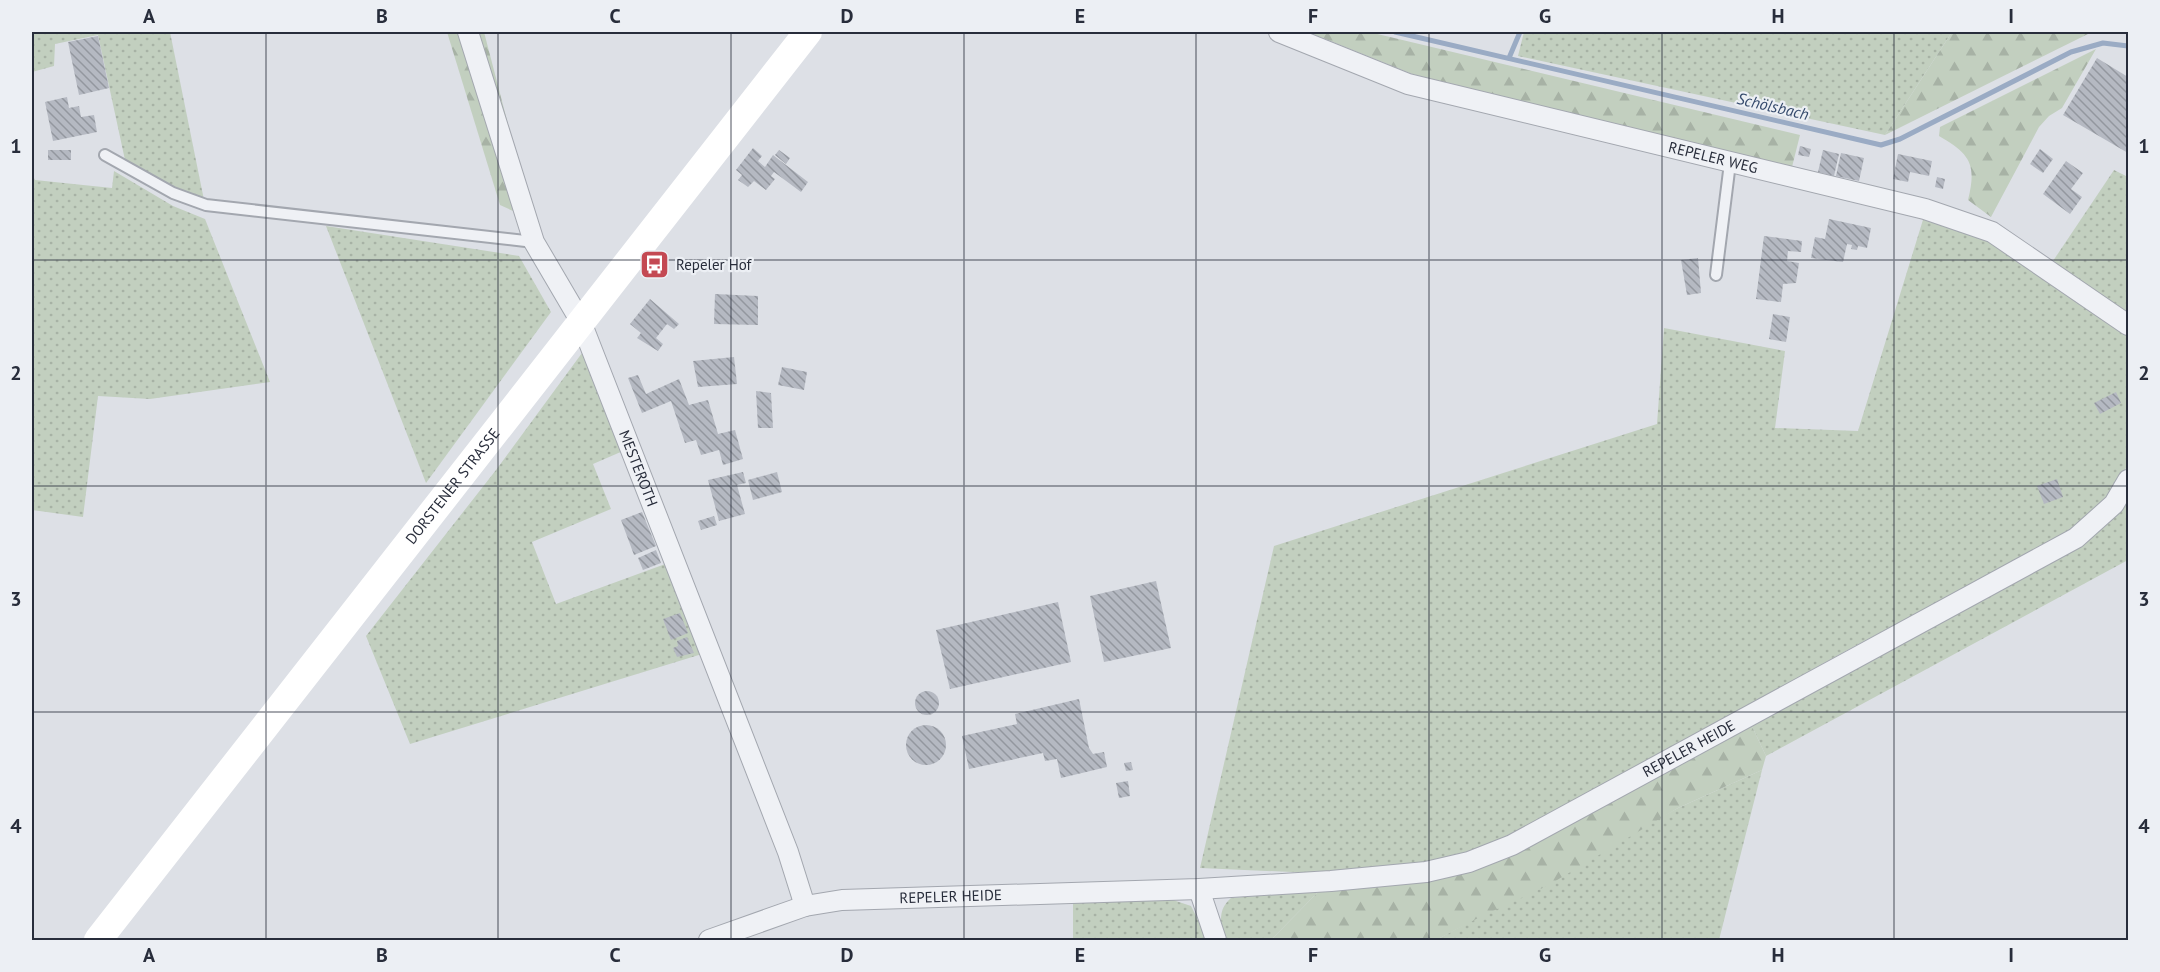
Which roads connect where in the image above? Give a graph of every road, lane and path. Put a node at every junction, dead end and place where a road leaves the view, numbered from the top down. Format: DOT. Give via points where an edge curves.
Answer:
graph roads {
  1 [pos="468,32"];
  2 [pos="808,32"];
  3 [pos="1279,32"];
  4 [pos="105,154"];
  5 [pos="1730,163"];
  6 [pos="534,242"];
  7 [pos="1716,275"];
  8 [pos="581,322"];
  9 [pos="2128,325"];
  10 [pos="2128,480"];
  11 [pos="1199,889"];
  12 [pos="805,906"];
  13 [pos="99,940"];
  14 [pos="709,940"];
  15 [pos="1216,940"];
  1 -- 6 [label="street, MESTEROTH"];
  2 -- 8 [label="main road, DORSTENER STRASSE"];
  3 -- 5 [label="street, REPELER WEG" via="1408,84"];
  4 -- 6 [label="lane" via="173,193 206,206"];
  5 -- 7 [label="lane"];
  5 -- 9 [label="street, REPELER WEG" via="1925,209 1992,232"];
  6 -- 8 [label="street, MESTEROTH"];
  8 -- 12 [label="street, MESTEROTH" via="788,852"];
  8 -- 13 [label="main road, DORSTENER STRASSE"];
  10 -- 11 [label="street, REPELER HEIDE" via="2114,504 2076,538 1512,845 1469,862 1426,872"];
  11 -- 12 [label="street, REPELER HEIDE" via="932,895"];
  11 -- 15 [label="street"];
  12 -- 14 [label="street, REPELER HEIDE"];
}
